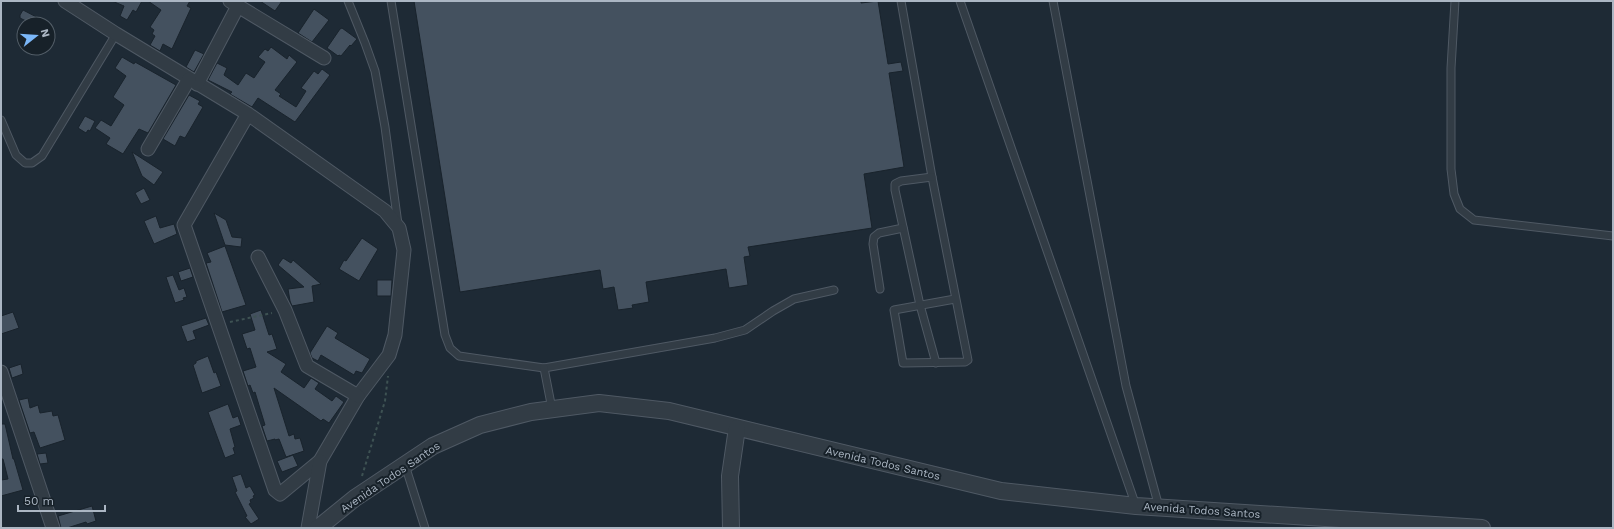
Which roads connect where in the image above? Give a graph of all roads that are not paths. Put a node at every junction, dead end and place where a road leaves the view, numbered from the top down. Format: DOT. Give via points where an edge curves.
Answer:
graph roads {
  1 [pos="65,1"];
  2 [pos="348,1"];
  3 [pos="392,1"];
  4 [pos="902,1"];
  5 [pos="960,1"];
  6 [pos="1053,1"];
  7 [pos="1455,1"];
  8 [pos="234,4"];
  9 [pos="116,34"];
  10 [pos="324,58"];
  11 [pos="193,81"];
  12 [pos="248,114"];
  13 [pos="1,120"];
  14 [pos="148,149"];
  15 [pos="932,177"];
  16 [pos="399,228"];
  17 [pos="903,228"];
  18 [pos="1613,236"];
  19 [pos="258,257"];
  20 [pos="880,289"];
  21 [pos="834,290"];
  22 [pos="955,299"];
  23 [pos="920,305"];
  24 [pos="936,363"];
  25 [pos="544,368"];
  26 [pos="1,372"];
  27 [pos="358,396"];
  28 [pos="552,409"];
  29 [pos="737,428"];
  30 [pos="320,461"];
  31 [pos="404,465"];
  32 [pos="1136,506"];
  33 [pos="1159,507"];
  34 [pos="53,528"];
  35 [pos="308,528"];
  36 [pos="318,528"];
  37 [pos="425,528"];
  38 [pos="731,528"];
  39 [pos="1482,528"];
  1 -- 9 [label="street"];
  2 -- 16 [label="lane" via="375,71 386,127"];
  3 -- 25 [label="lane" via="445,335 450,348 459,356"];
  4 -- 15 [label="lane"];
  5 -- 32 [label="lane"];
  6 -- 33 [label="lane" via="1126,386"];
  7 -- 18 [label="lane" via="1451,68 1450,169 1454,194 1460,209 1474,220"];
  8 -- 10 [label="street"];
  8 -- 11 [label="street"];
  9 -- 11 [label="street"];
  9 -- 13 [label="lane" via="42,156 32,163 25,163 20,159"];
  11 -- 12 [label="street"];
  11 -- 14 [label="street"];
  12 -- 16 [label="street" via="385,211"];
  12 -- 30 [label="street" via="184,225 275,490 280,494"];
  15 -- 17 [label="lane" via="895,184"];
  15 -- 22 [label="lane"];
  16 -- 27 [label="street" via="404,250 395,335 389,355"];
  17 -- 20 [label="lane" via="879,233 874,237"];
  17 -- 23 [label="lane"];
  19 -- 27 [label="street" via="285,310 307,366"];
  21 -- 25 [label="lane" via="794,300 745,330 716,338"];
  22 -- 23 [label="lane"];
  22 -- 24 [label="lane" via="968,360"];
  23 -- 24 [label="lane"];
  23 -- 24 [label="lane" via="894,310 902,361 905,364"];
  25 -- 28 [label="lane"];
  26 -- 34 [label="street"];
  27 -- 30 [label="street"];
  28 -- 29 [label="street, Avenida Todos Santos" via="599,403 669,411"];
  28 -- 31 [label="street, Avenida Todos Santos" via="480,425 433,446"];
  29 -- 32 [label="street, Avenida Todos Santos" via="1002,491"];
  29 -- 38 [label="street" via="730,476"];
  30 -- 35 [label="street"];
  31 -- 36 [label="street, Avenida Todos Santos" via="355,498"];
  31 -- 37 [label="lane"];
  32 -- 33 [label="street, Avenida Todos Santos"];
  33 -- 39 [label="street, Avenida Todos Santos"];
}
